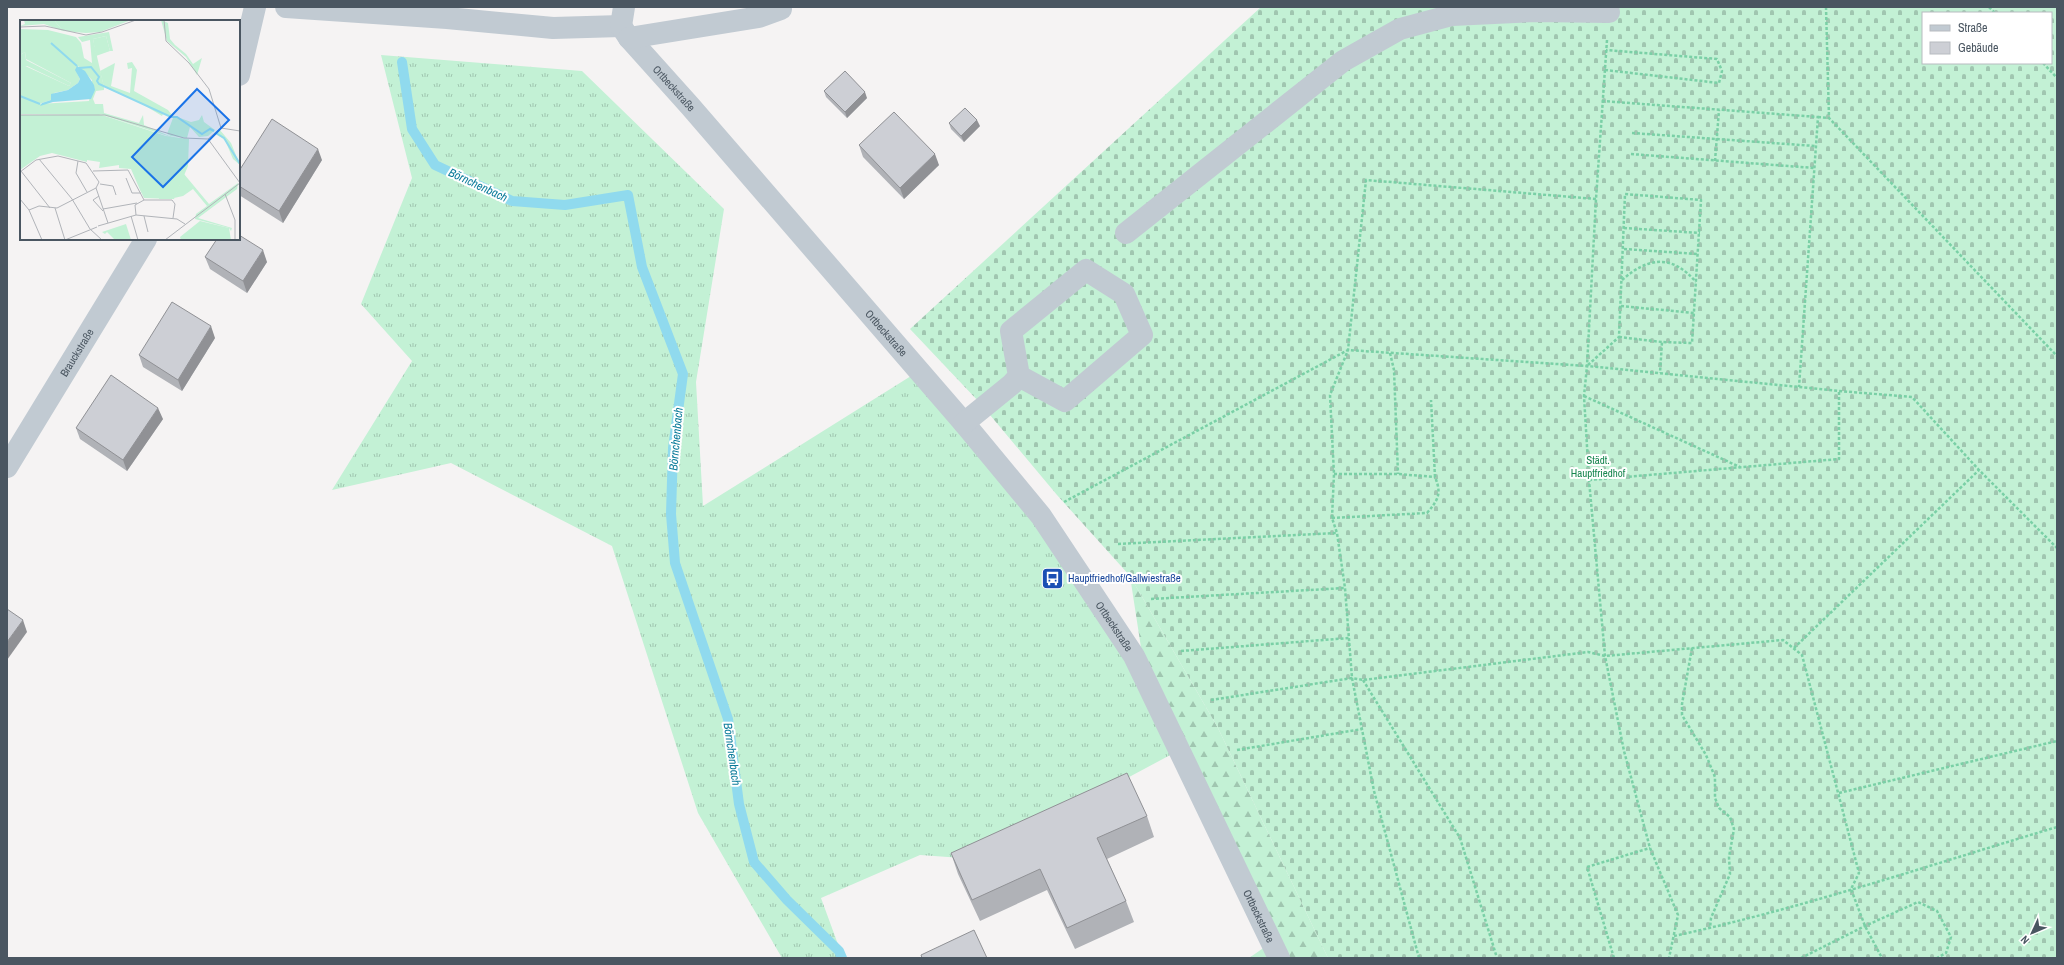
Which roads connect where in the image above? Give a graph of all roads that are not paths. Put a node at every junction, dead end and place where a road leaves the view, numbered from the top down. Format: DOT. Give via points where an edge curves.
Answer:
graph roads {
  1 [pos="255,7"];
  2 [pos="286,7"];
  3 [pos="781,9"];
  4 [pos="1609,12"];
  5 [pos="625,24"];
  6 [pos="240,71"];
  7 [pos="1126,233"];
  8 [pos="145,240"];
  9 [pos="1019,376"];
  10 [pos="964,422"];
  11 [pos="7,467"];
  12 [pos="1279,958"];
  1 -- 6 [label="street"];
  2 -- 5 [label="street" via="553,28"];
  3 -- 5 [label="street" via="759,17"];
  4 -- 7 [label="street" via="1534,11 1452,15 1400,28 1343,62"];
  5 -- 10 [label="street, Ortbeckstraße" via="700,118"];
  8 -- 11 [label="street, Brauckstraße"];
  9 -- 9 [label="street" via="1065,401 1142,335 1124,294 1086,270 1011,331"];
  9 -- 10 [label="street"];
  10 -- 12 [label="street, Ortbeckstraße" via="1041,516 1134,656"];
}
